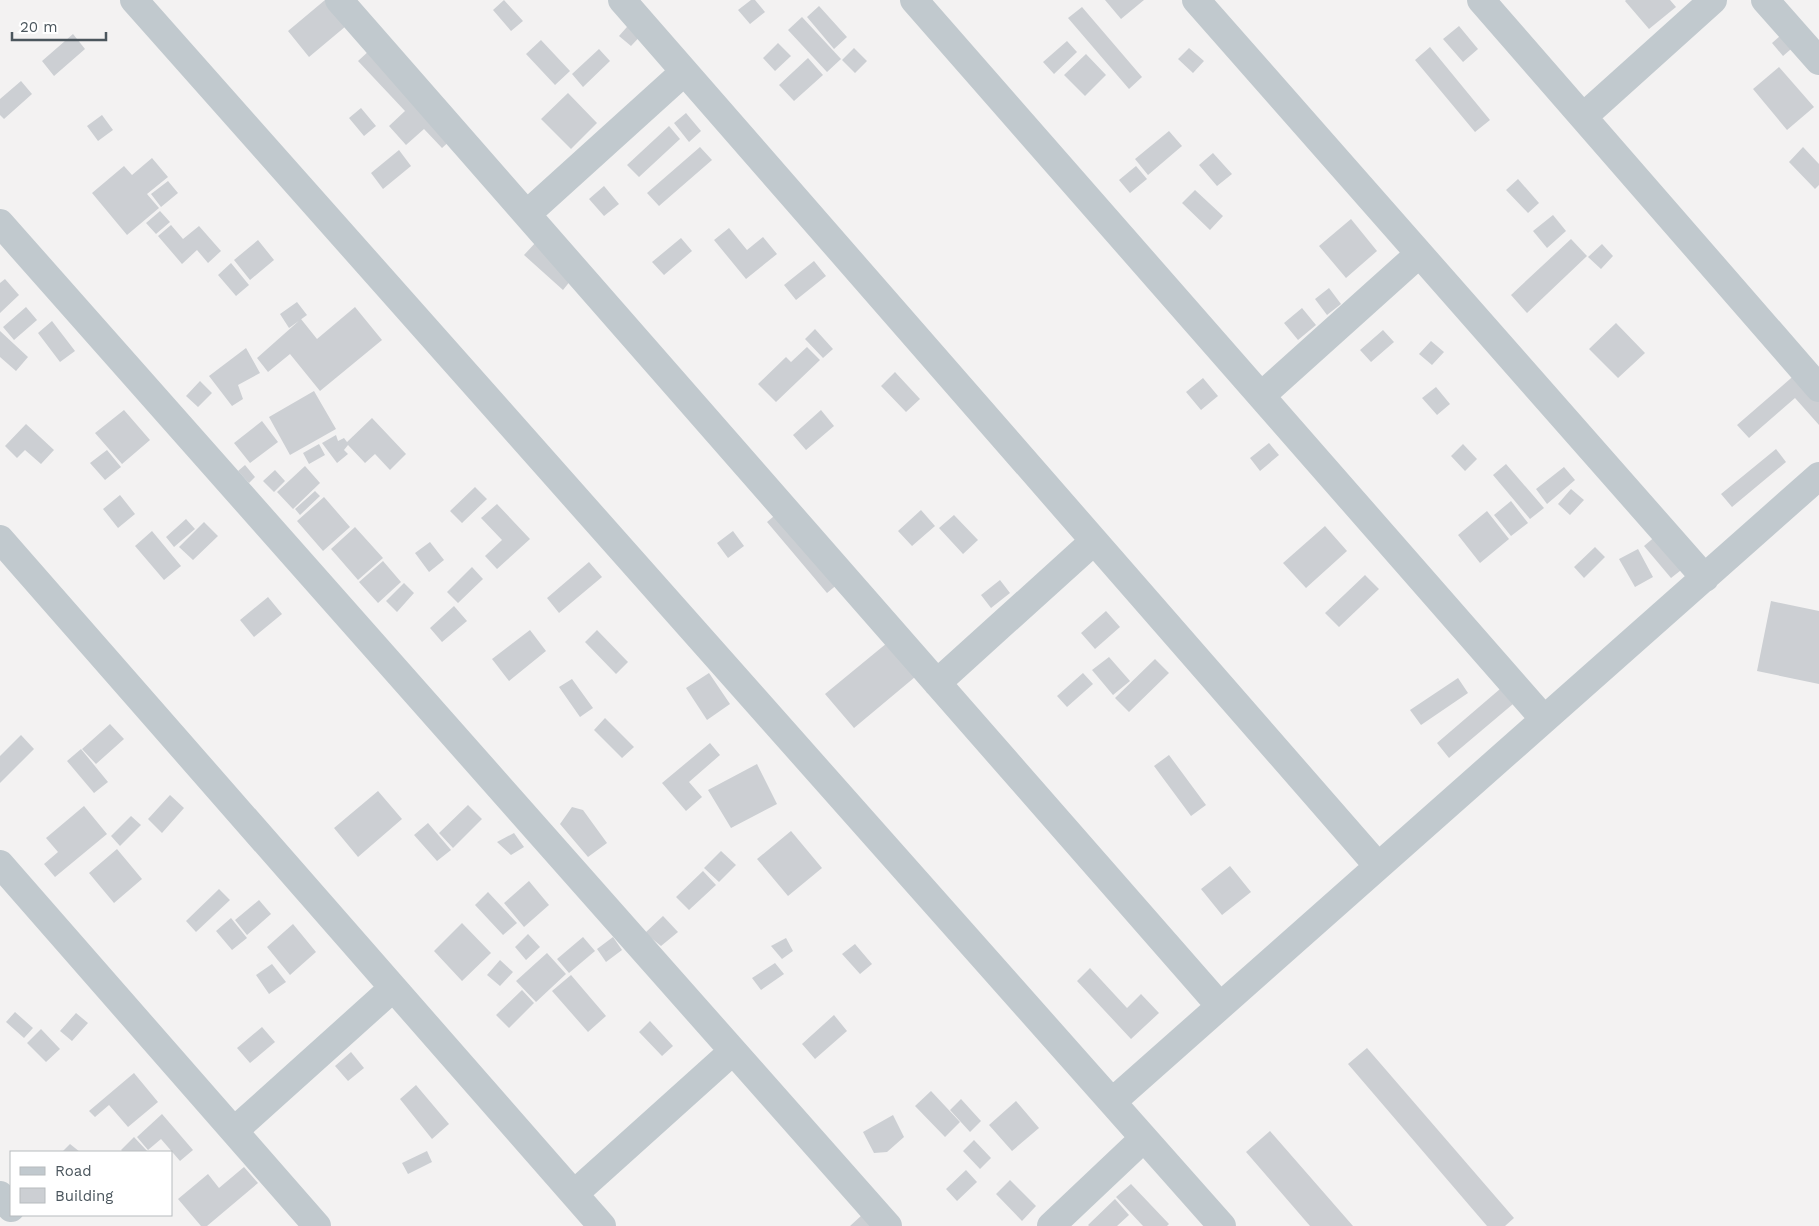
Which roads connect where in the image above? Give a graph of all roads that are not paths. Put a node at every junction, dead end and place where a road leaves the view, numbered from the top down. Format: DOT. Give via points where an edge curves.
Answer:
graph roads {
  1 [pos="134,0"];
  2 [pos="339,0"];
  3 [pos="622,0"];
  4 [pos="914,0"];
  5 [pos="1196,0"];
  6 [pos="1482,0"];
  7 [pos="1713,0"];
  8 [pos="1765,0"];
  9 [pos="1819,61"];
  10 [pos="684,72"];
  11 [pos="1583,117"];
  12 [pos="527,214"];
  13 [pos="0,223"];
  14 [pos="1419,254"];
  15 [pos="1819,388"];
  16 [pos="1261,396"];
  17 [pos="1819,476"];
  18 [pos="0,540"];
  19 [pos="1094,541"];
  20 [pos="1704,578"];
  21 [pos="938,683"];
  22 [pos="1544,719"];
  23 [pos="0,864"];
  24 [pos="1378,866"];
  25 [pos="393,988"];
  26 [pos="1220,1006"];
  27 [pos="733,1051"];
  28 [pos="1112,1102"];
  29 [pos="234,1131"];
  30 [pos="1144,1138"];
  31 [pos="574,1194"];
  32 [pos="0,1195"];
  33 [pos="10,1207"];
  34 [pos="18,1216"];
  35 [pos="27,1226"];
  36 [pos="317,1226"];
  37 [pos="602,1226"];
  38 [pos="888,1226"];
  39 [pos="1051,1226"];
  40 [pos="1222,1226"];
  1 -- 28 [label="street"];
  2 -- 12 [label="street"];
  3 -- 10 [label="street"];
  4 -- 16 [label="street"];
  5 -- 14 [label="street"];
  6 -- 11 [label="street"];
  7 -- 11 [label="street"];
  8 -- 9 [label="street"];
  10 -- 12 [label="street"];
  10 -- 19 [label="street"];
  11 -- 15 [label="street"];
  12 -- 21 [label="street"];
  13 -- 27 [label="street"];
  14 -- 16 [label="street"];
  14 -- 20 [label="street"];
  16 -- 22 [label="street"];
  17 -- 20 [label="street"];
  18 -- 25 [label="street"];
  19 -- 21 [label="street"];
  19 -- 24 [label="street"];
  20 -- 22 [label="street"];
  21 -- 26 [label="street"];
  22 -- 24 [label="street"];
  23 -- 29 [label="street"];
  24 -- 26 [label="street"];
  25 -- 29 [label="street"];
  25 -- 31 [label="street"];
  26 -- 28 [label="street"];
  27 -- 31 [label="street"];
  27 -- 38 [label="street"];
  28 -- 30 [label="street"];
  29 -- 36 [label="street"];
  30 -- 39 [label="street"];
  30 -- 40 [label="street"];
  31 -- 37 [label="street"];
  32 -- 33 [label="street"];
  34 -- 35 [label="street"];
}
